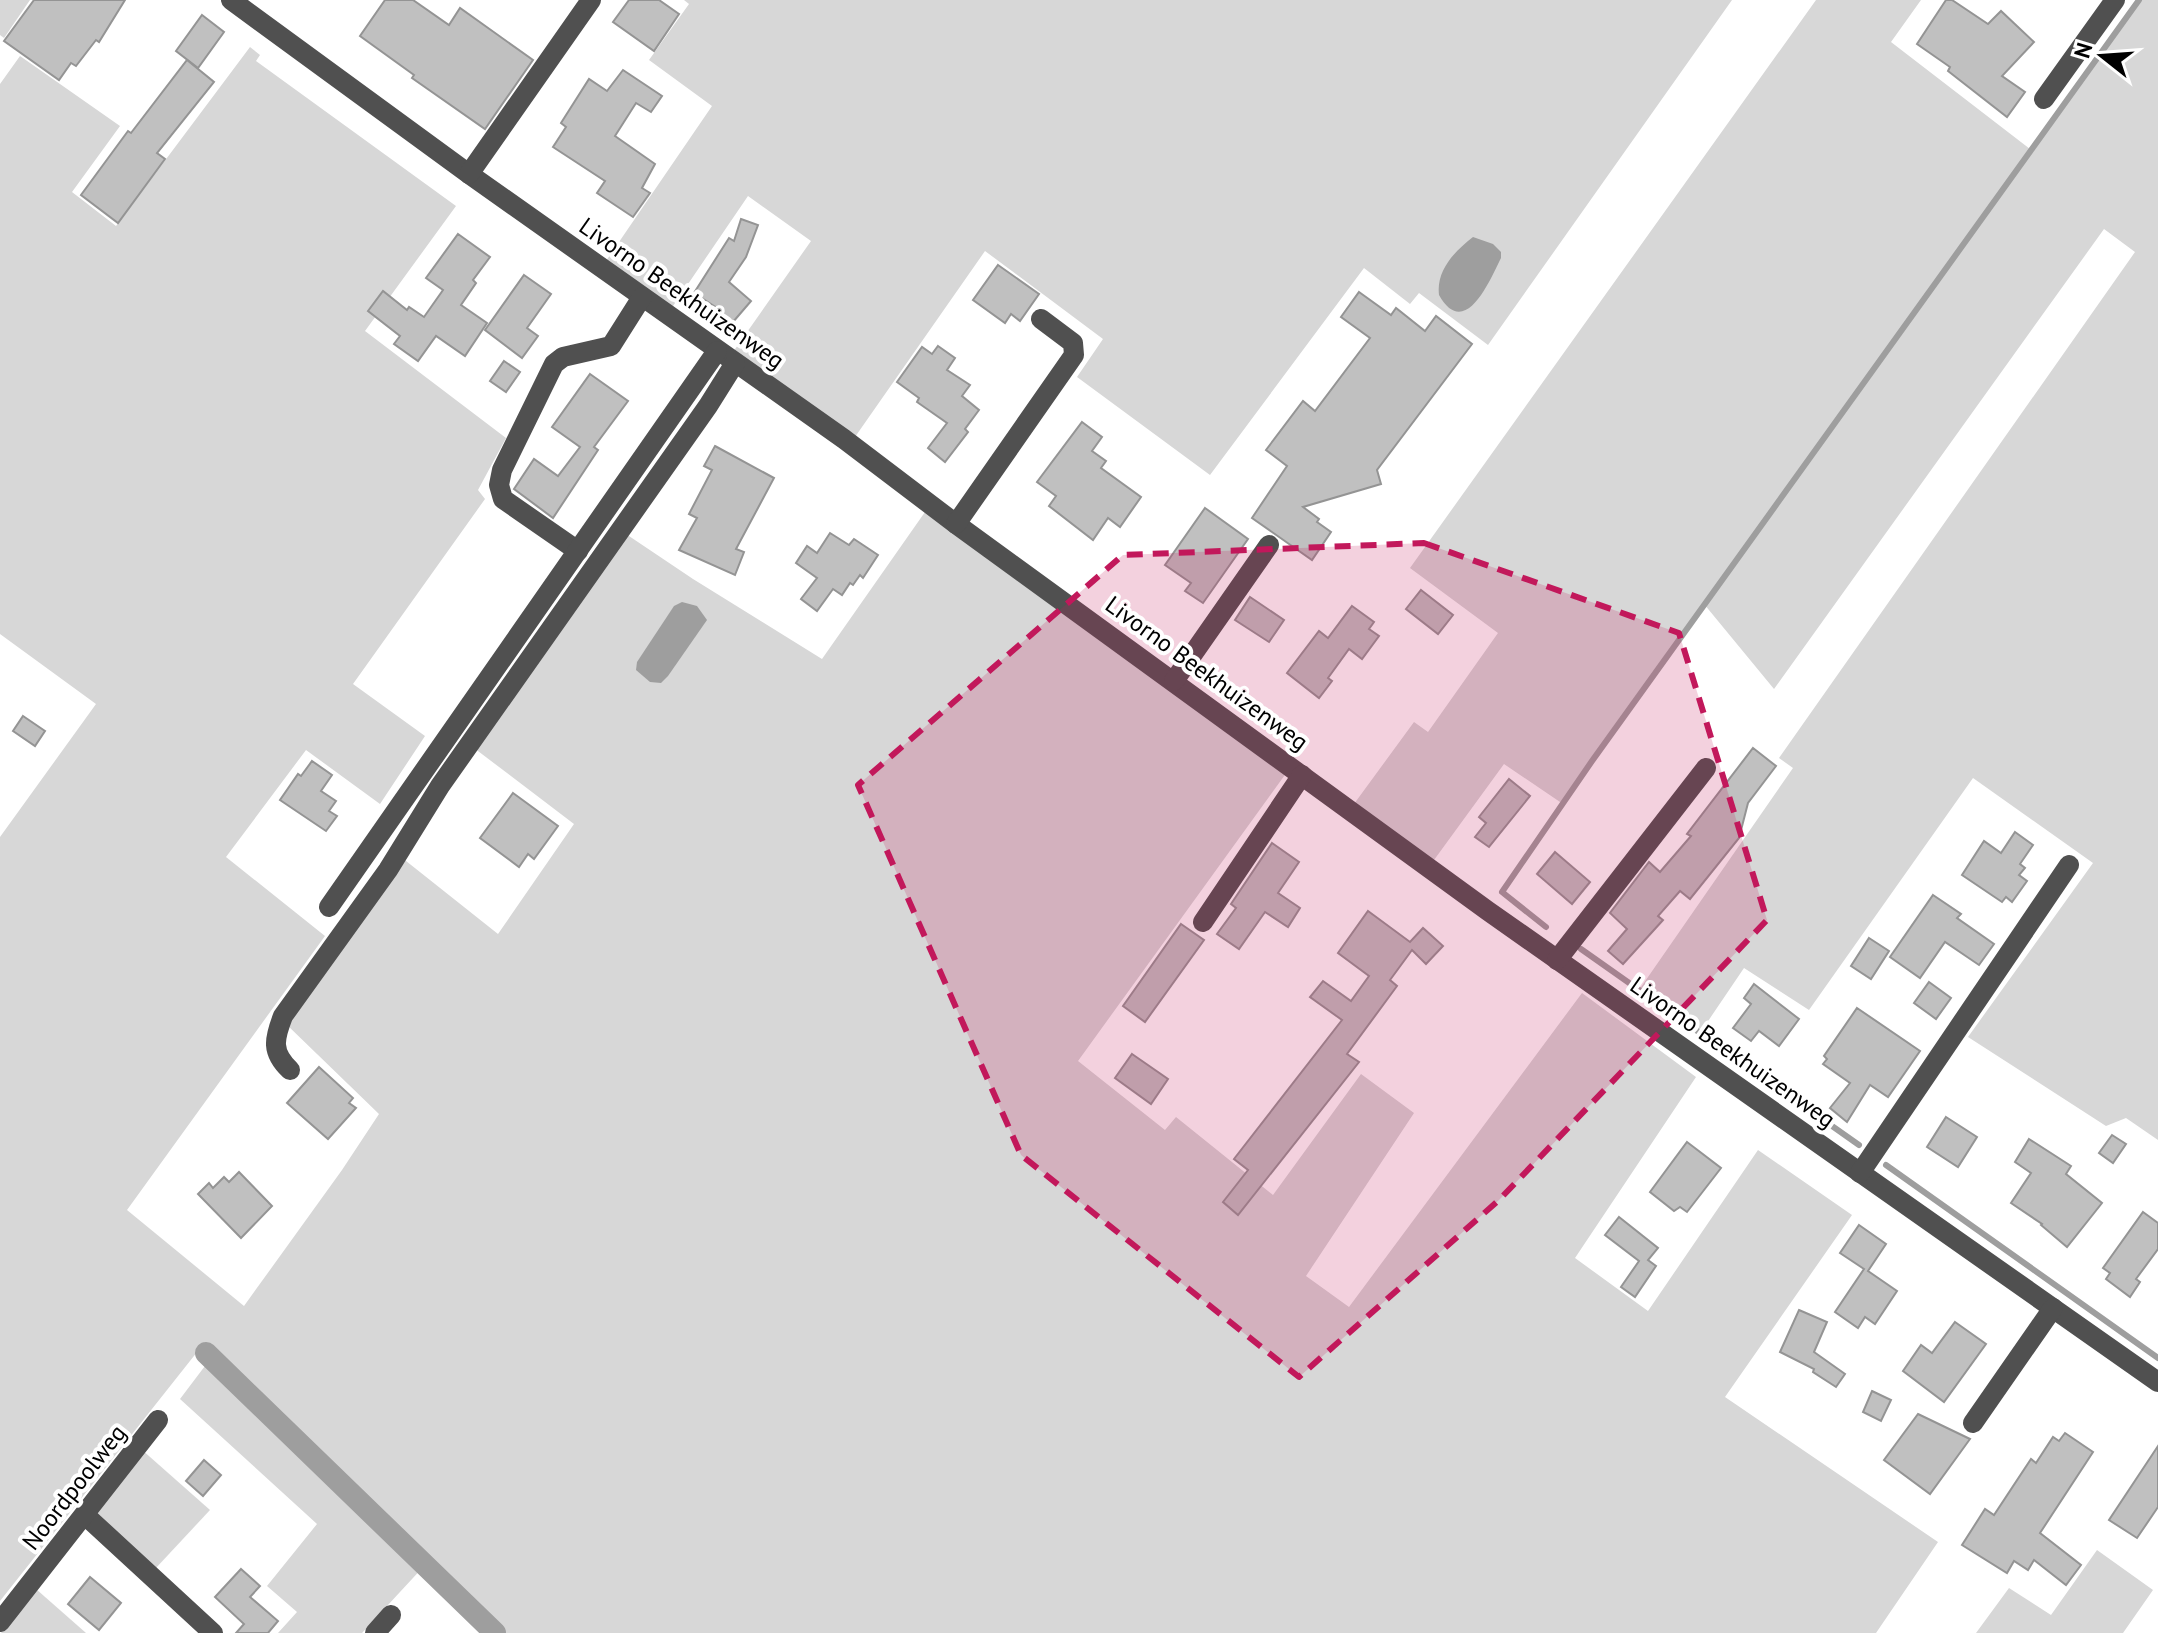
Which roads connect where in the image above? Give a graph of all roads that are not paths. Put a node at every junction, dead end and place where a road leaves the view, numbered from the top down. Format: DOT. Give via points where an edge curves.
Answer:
graph roads {
  1 [pos="231,0"];
  2 [pos="591,0"];
  3 [pos="2115,0"];
  4 [pos="2044,99"];
  5 [pos="469,174"];
  6 [pos="642,297"];
  7 [pos="1041,319"];
  8 [pos="717,351"];
  9 [pos="735,363"];
  10 [pos="956,524"];
  11 [pos="1269,545"];
  12 [pos="578,551"];
  13 [pos="1174,681"];
  14 [pos="1706,768"];
  15 [pos="1302,775"];
  16 [pos="2069,865"];
  17 [pos="329,907"];
  18 [pos="1203,922"];
  19 [pos="1557,960"];
  20 [pos="290,1070"];
  21 [pos="1860,1173"];
  22 [pos="2053,1308"];
  23 [pos="2158,1382"];
  24 [pos="158,1420"];
  25 [pos="1973,1423"];
  26 [pos="86,1516"];
  27 [pos="391,1615"];
  28 [pos="0,1622"];
  29 [pos="213,1633"];
  30 [pos="375,1633"];
  1 -- 5 [label="street, Livorno Beekhuizenweg"];
  2 -- 5 [label="street"];
  3 -- 4 [label="street"];
  5 -- 6 [label="street, Livorno Beekhuizenweg"];
  6 -- 8 [label="street, Livorno Beekhuizenweg"];
  6 -- 12 [label="street" via="611,346 554,364 502,470 503,499"];
  7 -- 10 [label="street" via="1073,343 1074,355"];
  8 -- 9 [label="street, Livorno Beekhuizenweg"];
  8 -- 12 [label="street"];
  9 -- 10 [label="street, Livorno Beekhuizenweg"];
  9 -- 20 [label="street" via="283,1016 276,1050"];
  10 -- 13 [label="street, Livorno Beekhuizenweg"];
  11 -- 13 [label="street"];
  12 -- 17 [label="street"];
  13 -- 15 [label="street, Livorno Beekhuizenweg"];
  14 -- 19 [label="street"];
  15 -- 18 [label="street"];
  15 -- 19 [label="street, Livorno Beekhuizenweg"];
  16 -- 21 [label="street"];
  19 -- 21 [label="street, Livorno Beekhuizenweg"];
  21 -- 22 [label="street, Livorno Beekhuizenweg"];
  22 -- 23 [label="street, Livorno Beekhuizenweg"];
  22 -- 25 [label="street"];
  24 -- 26 [label="street, Noordpoolweg"];
  26 -- 28 [label="street, Noordpoolweg"];
  26 -- 29 [label="street"];
  27 -- 30 [label="street"];
}
